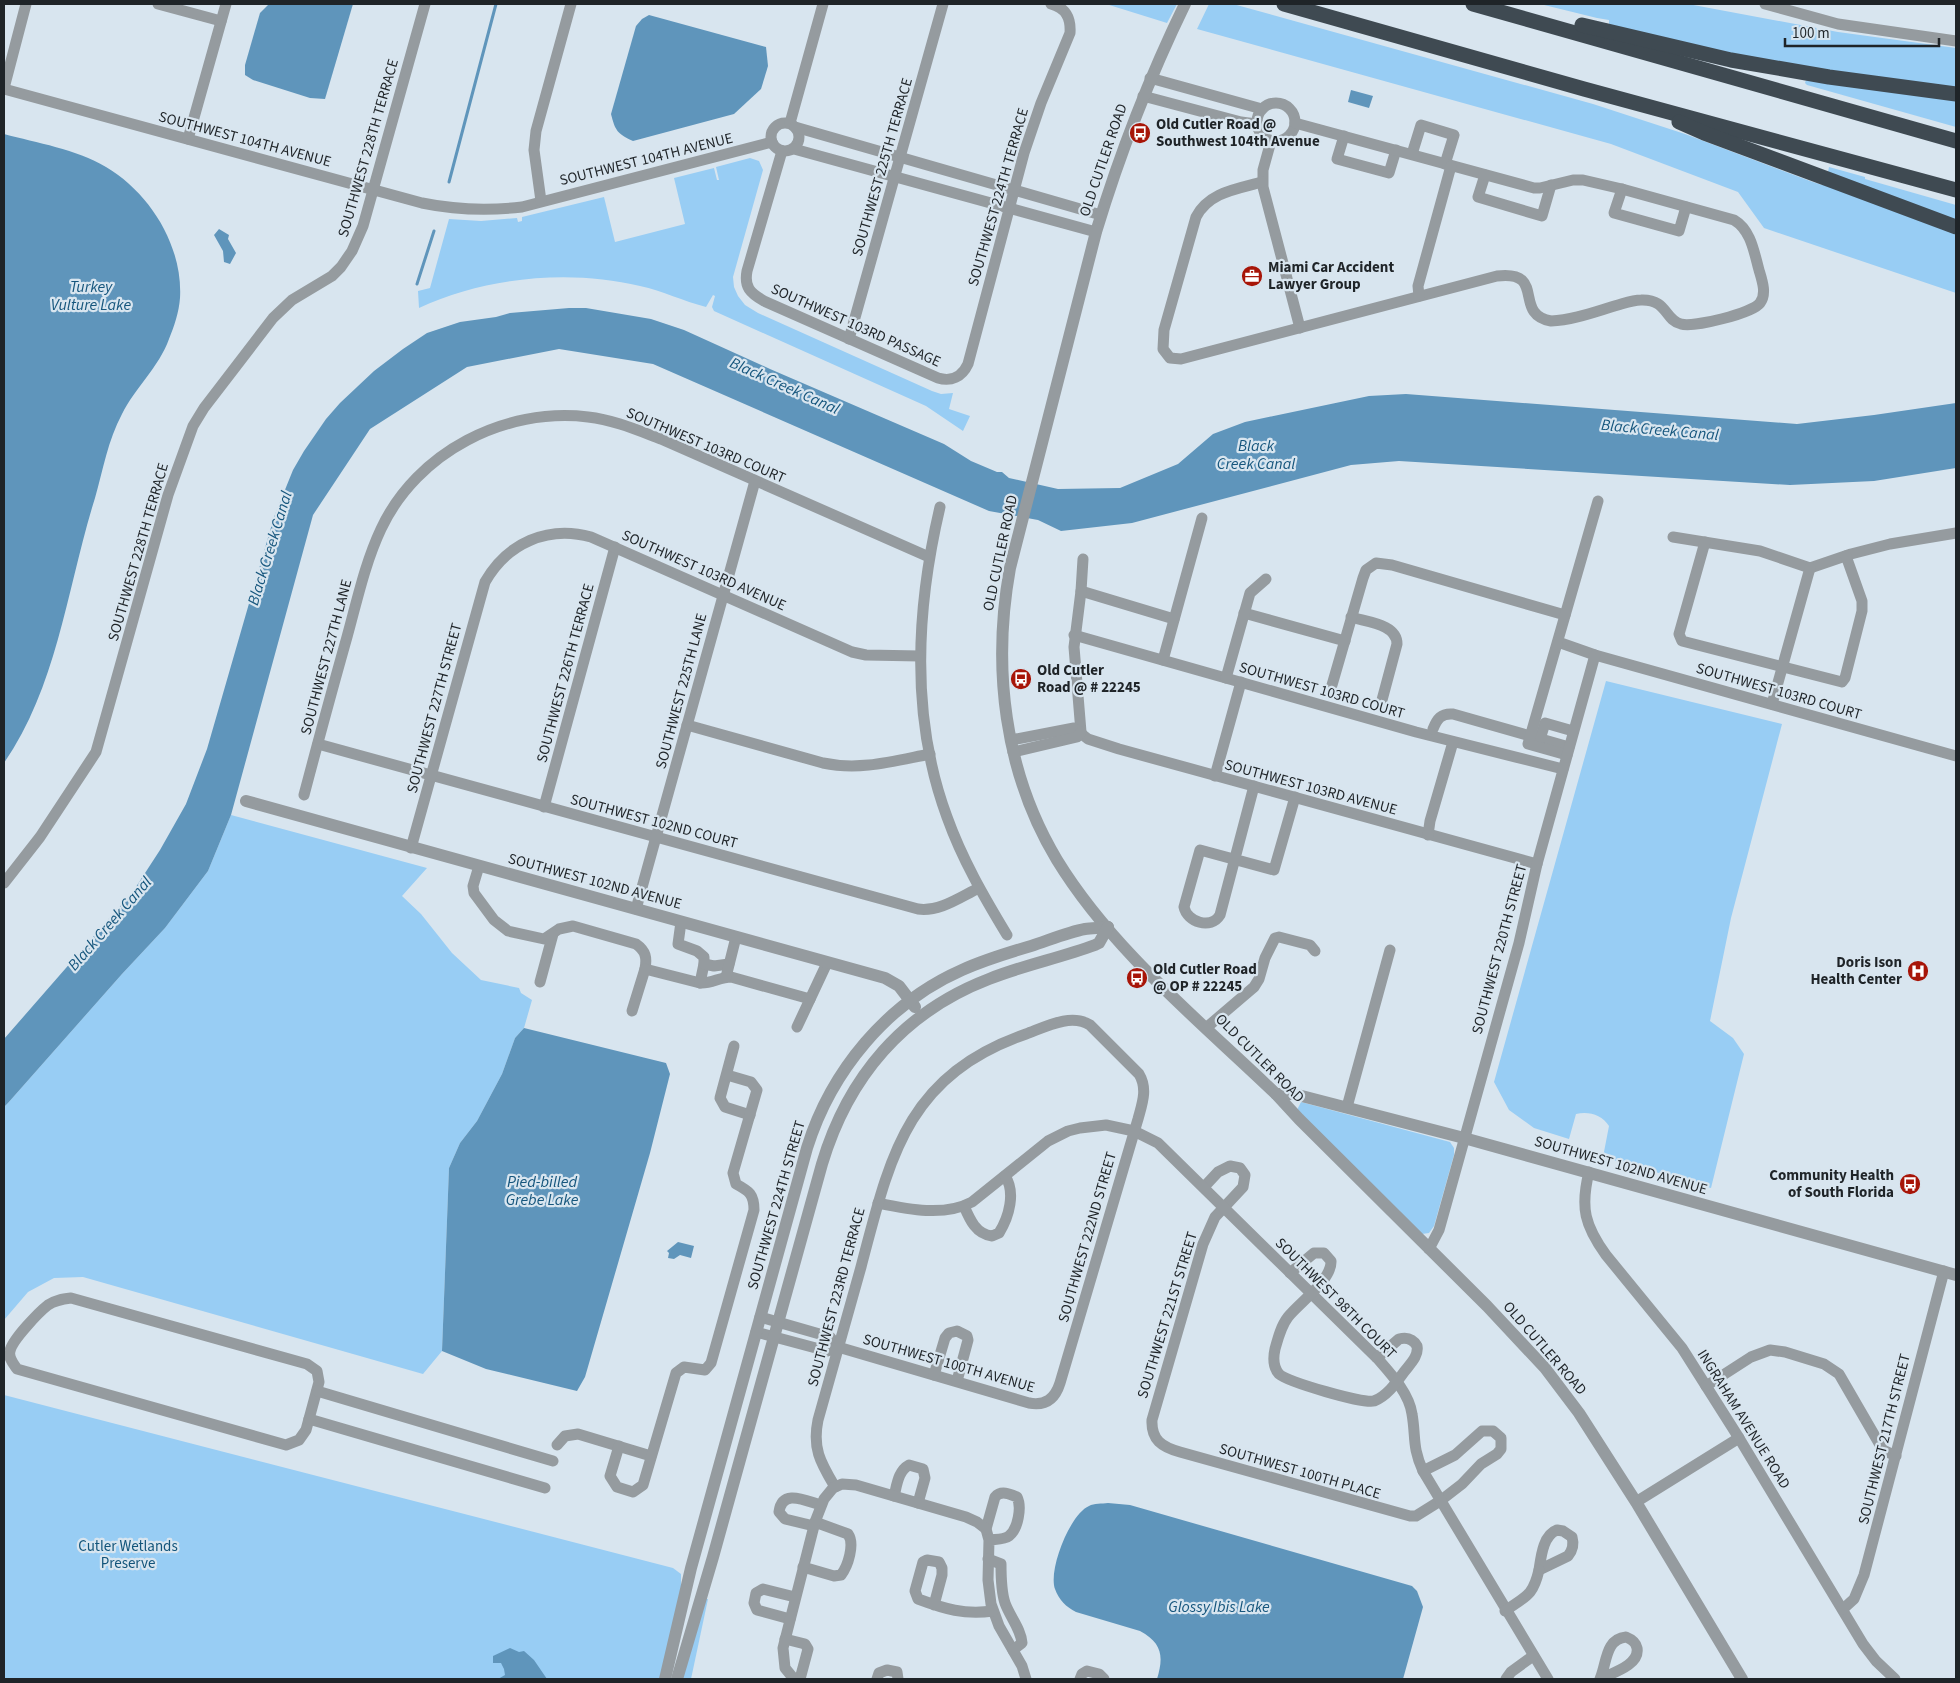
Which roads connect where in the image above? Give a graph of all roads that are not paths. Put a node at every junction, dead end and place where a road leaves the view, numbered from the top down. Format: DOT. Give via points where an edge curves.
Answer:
graph roads {
  1 [pos="26,4"];
  2 [pos="158,4"];
  3 [pos="226,4"];
  4 [pos="425,4"];
  5 [pos="571,4"];
  6 [pos="823,4"];
  7 [pos="944,4"];
  8 [pos="1051,4"];
  9 [pos="1185,4"];
  10 [pos="1284,4"];
  11 [pos="1473,4"];
  12 [pos="1485,4"];
  13 [pos="1765,4"];
  14 [pos="221,21"];
  15 [pos="1956,40"];
  16 [pos="1150,78"];
  17 [pos="4,88"];
  18 [pos="1201,93"];
  19 [pos="1956,94"];
  20 [pos="1143,96"];
  21 [pos="1262,108"];
  22 [pos="1196,110"];
  23 [pos="1664,111"];
  24 [pos="1295,123"];
  25 [pos="1256,124"];
  26 [pos="793,125"];
  27 [pos="1344,136"];
  28 [pos="188,139"];
  29 [pos="1271,141"];
  30 [pos="772,142"];
  31 [pos="1956,142"];
  32 [pos="794,149"];
  33 [pos="1396,150"];
  34 [pos="782,151"];
  35 [pos="1412,154"];
  36 [pos="901,158"];
  37 [pos="1448,165"];
  38 [pos="1484,175"];
  39 [pos="895,178"];
  40 [pos="1262,182"];
  41 [pos="1551,185"];
  42 [pos="374,189"];
  43 [pos="1622,189"];
  44 [pos="1014,190"];
  45 [pos="1956,190"];
  46 [pos="541,202"];
  47 [pos="1686,207"];
  48 [pos="1009,209"];
  49 [pos="1101,215"];
  50 [pos="1956,227"];
  51 [pos="1096,232"];
  52 [pos="1419,296"];
  53 [pos="1300,328"];
  54 [pos="849,339"];
  55 [pos="954,379"];
  56 [pos="755,481"];
  57 [pos="1598,501"];
  58 [pos="940,508"];
  59 [pos="1202,518"];
  60 [pos="381,528"];
  61 [pos="1956,533"];
  62 [pos="1673,537"];
  63 [pos="1705,542"];
  64 [pos="615,547"];
  65 [pos="1846,556"];
  66 [pos="929,557"];
  67 [pos="1083,558"];
  68 [pos="1810,568"];
  69 [pos="488,578"];
  70 [pos="1266,579"];
  71 [pos="1081,591"];
  72 [pos="723,595"];
  73 [pos="1244,613"];
  74 [pos="1565,615"];
  75 [pos="1351,617"];
  76 [pos="1174,619"];
  77 [pos="1074,635"];
  78 [pos="1345,641"];
  79 [pos="1557,646"];
  80 [pos="920,656"];
  81 [pos="1594,658"];
  82 [pos="1163,660"];
  83 [pos="1783,667"];
  84 [pos="1226,678"];
  85 [pos="1241,682"];
  86 [pos="1332,685"];
  87 [pos="1382,700"];
  88 [pos="1772,704"];
  89 [pos="687,725"];
  90 [pos="1433,729"];
  91 [pos="1573,731"];
  92 [pos="1081,732"];
  93 [pos="1533,740"];
  94 [pos="1454,742"];
  95 [pos="318,744"];
  96 [pos="1012,746"];
  97 [pos="1568,751"];
  98 [pos="930,754"];
  99 [pos="1956,756"];
  100 [pos="1563,769"];
  101 [pos="430,775"];
  102 [pos="1215,776"];
  103 [pos="1254,786"];
  104 [pos="304,795"];
  105 [pos="1294,797"];
  106 [pos="246,802"];
  107 [pos="544,807"];
  108 [pos="1428,835"];
  109 [pos="656,838"];
  110 [pos="411,848"];
  111 [pos="1235,860"];
  112 [pos="1537,864"];
  113 [pos="479,866"];
  114 [pos="4,883"];
  115 [pos="979,888"];
  116 [pos="636,909"];
  117 [pos="681,922"];
  118 [pos="1108,927"];
  119 [pos="553,934"];
  120 [pos="1007,935"];
  121 [pos="736,937"];
  122 [pos="1390,950"];
  123 [pos="1315,951"];
  124 [pos="827,962"];
  125 [pos="704,964"];
  126 [pos="729,964"];
  127 [pos="645,969"];
  128 [pos="726,977"];
  129 [pos="540,982"];
  130 [pos="700,983"];
  131 [pos="810,999"];
  132 [pos="910,1000"];
  133 [pos="632,1011"];
  134 [pos="920,1016"];
  135 [pos="1086,1023"];
  136 [pos="797,1027"];
  137 [pos="1206,1028"];
  138 [pos="734,1046"];
  139 [pos="727,1075"];
  140 [pos="1276,1094"];
  141 [pos="1347,1107"];
  142 [pos="750,1115"];
  143 [pos="1134,1131"];
  144 [pos="1464,1138"];
  145 [pos="1589,1172"];
  146 [pos="1005,1176"];
  147 [pos="1204,1187"];
  148 [pos="878,1202"];
  149 [pos="964,1206"];
  150 [pos="1224,1207"];
  151 [pos="1429,1249"];
  152 [pos="1944,1271"];
  153 [pos="1290,1273"];
  154 [pos="1956,1274"];
  155 [pos="1310,1294"];
  156 [pos="760,1317"];
  157 [pos="778,1321"];
  158 [pos="756,1332"];
  159 [pos="774,1336"];
  160 [pos="838,1347"];
  161 [pos="1377,1358"];
  162 [pos="934,1375"];
  163 [pos="957,1381"];
  164 [pos="1396,1382"];
  165 [pos="1706,1386"];
  166 [pos="317,1391"];
  167 [pos="1050,1400"];
  168 [pos="309,1419"];
  169 [pos="1154,1437"];
  170 [pos="1739,1438"];
  171 [pos="557,1445"];
  172 [pos="619,1446"];
  173 [pos="652,1456"];
  174 [pos="1896,1456"];
  175 [pos="553,1460"];
  176 [pos="1423,1471"];
  177 [pos="835,1486"];
  178 [pos="545,1488"];
  179 [pos="894,1496"];
  180 [pos="1440,1501"];
  181 [pos="1636,1502"];
  182 [pos="918,1503"];
  183 [pos="821,1505"];
  184 [pos="814,1524"];
  185 [pos="988,1559"];
  186 [pos="803,1567"];
  187 [pos="1538,1570"];
  188 [pos="795,1597"];
  189 [pos="934,1605"];
  190 [pos="1843,1609"];
  191 [pos="1506,1610"];
  192 [pos="992,1611"];
  193 [pos="790,1619"];
  194 [pos="784,1639"];
  195 [pos="1013,1650"];
  196 [pos="1533,1656"];
  197 [pos="787,1677"];
  198 [pos="665,1679"];
  199 [pos="677,1679"];
  200 [pos="800,1679"];
  201 [pos="877,1679"];
  202 [pos="898,1679"];
  203 [pos="1026,1679"];
  204 [pos="1080,1679"];
  205 [pos="1104,1679"];
  206 [pos="1506,1679"];
  207 [pos="1548,1679"];
  208 [pos="1742,1679"];
  209 [pos="1895,1679"];
  1 -- 17 [label="street"];
  2 -- 14 [label="street"];
  3 -- 14 [label="street"];
  4 -- 42 [label="street, SOUTHWEST 228TH TERRACE"];
  5 -- 46 [label="street" via="536,132 534,150"];
  6 -- 26 [label="street"];
  7 -- 36 [label="street, SOUTHWEST 225TH TERRACE"];
  8 -- 44 [label="street, SOUTHWEST 224TH TERRACE" via="1066,13 1070,22 1069,36 1041,103"];
  9 -- 16 [label="street, OLD CUTLER ROAD"];
  10 -- 23 [label="highway"];
  11 -- 31 [label="highway"];
  12 -- 19 [label="highway" via="1740,62"];
  13 -- 15 [label="street" via="1838,24"];
  14 -- 28 [label="street"];
  16 -- 18 [label="street"];
  16 -- 20 [label="street, OLD CUTLER ROAD"];
  17 -- 28 [label="street, SOUTHWEST 104TH AVENUE"];
  18 -- 21 [label="street"];
  18 -- 22 [label="street"];
  20 -- 22 [label="street"];
  20 -- 49 [label="street, OLD CUTLER ROAD"];
  21 -- 24 [label="street" via="1280,103 1291,110"];
  21 -- 25 [label="street"];
  22 -- 25 [label="street"];
  23 -- 45 [label="highway"];
  23 -- 50 [label="highway" via="1681,124 1704,134"];
  24 -- 27 [label="street"];
  24 -- 29 [label="street" via="1287,138"];
  25 -- 29 [label="street" via="1260,135"];
  26 -- 30 [label="street" via="784,123 775,127"];
  26 -- 32 [label="street" via="800,138"];
  26 -- 36 [label="street"];
  27 -- 33 [label="street"];
  27 -- 33 [label="street" via="1338,159 1355,164 1389,173"];
  28 -- 42 [label="street, SOUTHWEST 104TH AVENUE"];
  29 -- 40 [label="street"];
  30 -- 34 [label="street"];
  30 -- 46 [label="street, SOUTHWEST 104TH AVENUE"];
  32 -- 34 [label="street"];
  32 -- 39 [label="street"];
  33 -- 35 [label="street"];
  34 -- 54 [label="street, SOUTHWEST 103RD PASSAGE" via="747,271 749,291 764,301"];
  35 -- 37 [label="street"];
  35 -- 37 [label="street" via="1421,125 1454,135"];
  36 -- 39 [label="street, SOUTHWEST 225TH TERRACE"];
  36 -- 44 [label="street"];
  37 -- 38 [label="street"];
  37 -- 52 [label="street" via="1418,286"];
  38 -- 41 [label="street" via="1534,188"];
  38 -- 41 [label="street" via="1478,197 1542,216"];
  39 -- 48 [label="street"];
  39 -- 54 [label="street, SOUTHWEST 225TH TERRACE"];
  40 -- 53 [label="street"];
  40 -- 53 [label="street" via="1214,197 1200,208 1164,330 1163,349 1170,358 1181,359"];
  41 -- 43 [label="street" via="1583,180"];
  42 -- 46 [label="street, SOUTHWEST 104TH AVENUE" via="450,208 499,209"];
  42 -- 114 [label="street, SOUTHWEST 228TH TERRACE" via="358,239 341,267 292,300 273,318 197,419 168,495 96,752 40,837"];
  43 -- 47 [label="street"];
  43 -- 47 [label="street" via="1614,213 1679,230"];
  44 -- 48 [label="street, SOUTHWEST 224TH TERRACE"];
  44 -- 49 [label="street"];
  47 -- 52 [label="street" via="1734,220 1743,226 1752,245 1764,292 1758,305 1697,324 1683,325 1672,320 1659,304 1638,300 1551,321 1538,318 1525,283 1510,274"];
  48 -- 51 [label="street"];
  48 -- 55 [label="street, SOUTHWEST 224TH TERRACE" via="968,364"];
  49 -- 51 [label="street, OLD CUTLER ROAD"];
  51 -- 96 [label="street, OLD CUTLER ROAD" via="1006,592 1003,691"];
  52 -- 53 [label="street"];
  54 -- 55 [label="street, SOUTHWEST 103RD PASSAGE" via="938,378"];
  56 -- 60 [label="street, SOUTHWEST 103RD COURT" via="619,423 578,416 540,417 492,429 448,452 409,487"];
  56 -- 66 [label="street, SOUTHWEST 103RD COURT"];
  56 -- 72 [label="street, SOUTHWEST 225TH LANE"];
  57 -- 74 [label="street"];
  58 -- 66 [label="street"];
  59 -- 76 [label="street"];
  60 -- 95 [label="street, SOUTHWEST 227TH LANE" via="364,574"];
  61 -- 65 [label="street" via="1890,544"];
  62 -- 63 [label="street"];
  63 -- 68 [label="street" via="1760,551"];
  63 -- 83 [label="street" via="1679,634 1682,641"];
  64 -- 69 [label="street, SOUTHWEST 103RD AVENUE" via="579,534 546,534 515,548 499,561"];
  64 -- 72 [label="street, SOUTHWEST 103RD AVENUE"];
  64 -- 107 [label="street, SOUTHWEST 226TH TERRACE"];
  65 -- 68 [label="street"];
  65 -- 83 [label="street" via="1862,600 1862,611 1845,678 1842,682"];
  66 -- 80 [label="street"];
  67 -- 71 [label="street"];
  68 -- 83 [label="street"];
  69 -- 101 [label="street, SOUTHWEST 227TH STREET"];
  70 -- 73 [label="street" via="1250,593"];
  71 -- 76 [label="street"];
  71 -- 77 [label="street"];
  72 -- 80 [label="street, SOUTHWEST 103RD AVENUE" via="857,654"];
  72 -- 89 [label="street, SOUTHWEST 225TH LANE"];
  73 -- 78 [label="street"];
  73 -- 84 [label="street"];
  74 -- 75 [label="street" via="1376,563 1366,570"];
  74 -- 79 [label="street"];
  75 -- 78 [label="street"];
  75 -- 87 [label="street" via="1387,628 1397,638"];
  76 -- 82 [label="street"];
  77 -- 82 [label="street, SOUTHWEST 103RD COURT"];
  77 -- 92 [label="street"];
  78 -- 86 [label="street"];
  79 -- 81 [label="street, SOUTHWEST 103RD COURT"];
  79 -- 93 [label="street"];
  80 -- 98 [label="street"];
  81 -- 88 [label="street, SOUTHWEST 103RD COURT"];
  81 -- 91 [label="street, SOUTHWEST 220TH STREET"];
  82 -- 84 [label="street, SOUTHWEST 103RD COURT"];
  83 -- 88 [label="street"];
  84 -- 85 [label="street, SOUTHWEST 103RD COURT"];
  85 -- 94 [label="street, SOUTHWEST 103RD COURT"];
  85 -- 102 [label="street"];
  88 -- 99 [label="street, SOUTHWEST 103RD COURT"];
  89 -- 98 [label="street" via="842,766 884,764"];
  89 -- 109 [label="street, SOUTHWEST 225TH LANE"];
  90 -- 93 [label="street" via="1438,718 1448,714"];
  91 -- 93 [label="street" via="1545,723"];
  91 -- 97 [label="street, SOUTHWEST 220TH STREET"];
  92 -- 96 [label="street, SOUTHWEST 103RD AVENUE" via="1074,728"];
  92 -- 102 [label="street, SOUTHWEST 103RD AVENUE" via="1088,739"];
  93 -- 97 [label="street"];
  94 -- 100 [label="street, SOUTHWEST 103RD COURT"];
  94 -- 108 [label="street"];
  95 -- 101 [label="street, SOUTHWEST 102ND COURT"];
  95 -- 104 [label="street, SOUTHWEST 227TH LANE"];
  96 -- 118 [label="street, OLD CUTLER ROAD" via="1025,792 1044,836 1072,882"];
  97 -- 100 [label="street, SOUTHWEST 220TH STREET"];
  98 -- 115 [label="street" via="946,817"];
  100 -- 112 [label="street, SOUTHWEST 220TH STREET"];
  101 -- 107 [label="street, SOUTHWEST 102ND COURT"];
  101 -- 110 [label="street, SOUTHWEST 227TH STREET"];
  102 -- 103 [label="street, SOUTHWEST 103RD AVENUE"];
  103 -- 105 [label="street, SOUTHWEST 103RD AVENUE"];
  103 -- 111 [label="street"];
  105 -- 108 [label="street, SOUTHWEST 103RD AVENUE"];
  105 -- 111 [label="street" via="1274,870"];
  106 -- 110 [label="street, SOUTHWEST 102ND AVENUE"];
  107 -- 109 [label="street, SOUTHWEST 102ND COURT"];
  108 -- 112 [label="street, SOUTHWEST 103RD AVENUE"];
  109 -- 115 [label="street, SOUTHWEST 102ND COURT" via="918,910 940,907"];
  109 -- 116 [label="street, SOUTHWEST 225TH LANE"];
  110 -- 113 [label="street, SOUTHWEST 102ND AVENUE"];
  111 -- 111 [label="street" via="1218,919 1209,923 1191,919 1184,907 1200,850"];
  112 -- 144 [label="street, SOUTHWEST 220TH STREET" via="1519,943"];
  113 -- 116 [label="street, SOUTHWEST 102ND AVENUE"];
  113 -- 119 [label="street" via="474,893 494,920 504,929 539,939"];
  115 -- 120 [label="street"];
  116 -- 117 [label="street, SOUTHWEST 102ND AVENUE"];
  117 -- 121 [label="street, SOUTHWEST 102ND AVENUE"];
  117 -- 125 [label="street" via="678,944 700,953"];
  118 -- 132 [label="street, SOUTHWEST 224TH STREET" via="1085,929 980,963 944,979"];
  118 -- 134 [label="street" via="1095,945 982,981"];
  118 -- 137 [label="street, OLD CUTLER ROAD"];
  119 -- 127 [label="street" via="573,926 631,942 644,951"];
  119 -- 129 [label="street"];
  121 -- 124 [label="street, SOUTHWEST 102ND AVENUE"];
  121 -- 126 [label="street"];
  122 -- 141 [label="street"];
  123 -- 137 [label="street" via="1310,945 1275,938 1254,987"];
  124 -- 131 [label="street"];
  124 -- 132 [label="street, SOUTHWEST 102ND AVENUE" via="893,982"];
  125 -- 126 [label="street"];
  125 -- 130 [label="street"];
  126 -- 128 [label="street"];
  127 -- 130 [label="street"];
  127 -- 133 [label="street"];
  128 -- 130 [label="street"];
  128 -- 131 [label="street"];
  131 -- 136 [label="street"];
  132 -- 134 [label="street, SOUTHWEST 102ND AVENUE"];
  132 -- 156 [label="street, SOUTHWEST 224TH STREET" via="860,1049 837,1080 820,1113 807,1148"];
  134 -- 157 [label="street" via="871,1064 839,1116 824,1155"];
  135 -- 143 [label="street, SOUTHWEST 222ND STREET" via="1132,1066 1142,1080 1143,1100"];
  135 -- 148 [label="street, SOUTHWEST 223RD TERRACE" via="1061,1022 1012,1039 975,1058 941,1083 910,1122 890,1163"];
  137 -- 140 [label="street, OLD CUTLER ROAD"];
  138 -- 139 [label="street"];
  139 -- 142 [label="street" via="720,1098 725,1107"];
  139 -- 142 [label="street" via="751,1082 757,1090"];
  140 -- 141 [label="street, SOUTHWEST 102ND AVENUE" via="1294,1094"];
  140 -- 151 [label="street, OLD CUTLER ROAD"];
  141 -- 144 [label="street, SOUTHWEST 102ND AVENUE"];
  142 -- 173 [label="street" via="733,1173 736,1184 748,1190 754,1201 754,1210 712,1363 705,1370 684,1367 676,1373"];
  143 -- 146 [label="street, SOUTHWEST 98TH COURT" via="1106,1125 1068,1131 1048,1141"];
  143 -- 147 [label="street, SOUTHWEST 98TH COURT" via="1158,1143"];
  143 -- 167 [label="street, SOUTHWEST 222ND STREET" via="1060,1383"];
  144 -- 145 [label="street, SOUTHWEST 102ND AVENUE"];
  144 -- 151 [label="street, SOUTHWEST 220TH STREET" via="1438,1230"];
  145 -- 152 [label="street, SOUTHWEST 102ND AVENUE"];
  145 -- 165 [label="street, INGRAHAM AVENUE ROAD" via="1584,1206 1595,1240 1678,1344"];
  146 -- 149 [label="street, SOUTHWEST 98TH COURT"];
  146 -- 149 [label="street" via="1011,1188 1010,1200 999,1233 992,1236 980,1232"];
  147 -- 150 [label="street, SOUTHWEST 98TH COURT"];
  147 -- 150 [label="street, SOUTHWEST 221ST STREET" via="1224,1168 1234,1166 1243,1170 1246,1178 1243,1186"];
  148 -- 149 [label="street" via="924,1210"];
  148 -- 160 [label="street, SOUTHWEST 223RD TERRACE"];
  150 -- 153 [label="street, SOUTHWEST 98TH COURT"];
  150 -- 169 [label="street, SOUTHWEST 221ST STREET" via="1215,1217 1203,1244 1154,1413"];
  151 -- 181 [label="street, OLD CUTLER ROAD" via="1513,1332 1549,1373 1597,1439"];
  152 -- 154 [label="street, SOUTHWEST 102ND AVENUE"];
  152 -- 174 [label="street, SOUTHWEST 217TH STREET"];
  153 -- 155 [label="street, SOUTHWEST 98TH COURT"];
  153 -- 155 [label="street" via="1314,1253 1322,1252 1330,1258 1331,1269"];
  155 -- 161 [label="street, SOUTHWEST 98TH COURT"];
  155 -- 164 [label="street" via="1280,1331 1273,1359 1279,1373 1294,1382 1367,1402 1381,1397"];
  156 -- 157 [label="street, SOUTHWEST 100TH AVENUE"];
  156 -- 158 [label="street, SOUTHWEST 224TH STREET"];
  157 -- 159 [label="street"];
  157 -- 160 [label="street, SOUTHWEST 100TH AVENUE" via="830,1337"];
  158 -- 159 [label="street, SOUTHWEST 100TH AVENUE"];
  158 -- 198 [label="street, SOUTHWEST 224TH STREET" via="691,1568"];
  159 -- 160 [label="street, SOUTHWEST 100TH AVENUE" via="827,1351"];
  159 -- 199 [label="street"];
  160 -- 162 [label="street, SOUTHWEST 100TH AVENUE"];
  160 -- 177 [label="street, SOUTHWEST 223RD TERRACE" via="815,1438 818,1452"];
  161 -- 164 [label="street, SOUTHWEST 98TH COURT"];
  161 -- 164 [label="street" via="1399,1339 1415,1342 1416,1356"];
  162 -- 163 [label="street, SOUTHWEST 100TH AVENUE"];
  162 -- 163 [label="street" via="945,1338 948,1333 957,1331 968,1340"];
  163 -- 167 [label="street, SOUTHWEST 100TH AVENUE" via="1028,1403 1043,1404"];
  164 -- 176 [label="street, SOUTHWEST 98TH COURT" via="1410,1406 1415,1450"];
  165 -- 170 [label="street, INGRAHAM AVENUE ROAD"];
  165 -- 174 [label="street" via="1751,1357 1770,1350 1824,1364 1839,1374 1883,1450"];
  166 -- 168 [label="street"];
  166 -- 168 [label="street" via="316,1371 307,1364 71,1298 49,1304 13,1342 10,1350 10,1359 17,1369 286,1445 299,1440"];
  166 -- 175 [label="street"];
  168 -- 178 [label="street"];
  169 -- 180 [label="street, SOUTHWEST 100TH PLACE" via="1166,1448 1405,1516 1416,1516"];
  170 -- 181 [label="street"];
  170 -- 190 [label="street, INGRAHAM AVENUE ROAD"];
  171 -- 172 [label="street" via="565,1436 578,1434"];
  172 -- 173 [label="street"];
  172 -- 173 [label="street" via="610,1476 617,1487 633,1492 643,1485"];
  174 -- 190 [label="street, SOUTHWEST 217TH STREET" via="1861,1585 1854,1599"];
  176 -- 180 [label="street, SOUTHWEST 98TH COURT"];
  176 -- 180 [label="street, SOUTHWEST 100TH PLACE" via="1455,1455 1482,1431 1493,1431 1501,1438 1497,1454"];
  177 -- 179 [label="street" via="856,1485"];
  177 -- 183 [label="street"];
  179 -- 182 [label="street"];
  179 -- 182 [label="street" via="904,1467 909,1465 923,1469 925,1478"];
  180 -- 191 [label="street, SOUTHWEST 98TH COURT"];
  181 -- 208 [label="street, OLD CUTLER ROAD"];
  182 -- 185 [label="street" via="973,1520 987,1534"];
  183 -- 184 [label="street"];
  183 -- 184 [label="street" via="793,1498 782,1501 779,1512 785,1519"];
  184 -- 186 [label="street"];
  184 -- 186 [label="street" via="848,1534 852,1544 841,1575"];
  185 -- 192 [label="street"];
  185 -- 195 [label="street" via="1001,1564 1006,1603 1022,1636 1022,1643"];
  186 -- 188 [label="street"];
  187 -- 191 [label="street" via="1536,1583 1529,1595"];
  188 -- 193 [label="street"];
  188 -- 193 [label="street" via="763,1589 755,1598 757,1610"];
  189 -- 192 [label="street" via="968,1613"];
  190 -- 209 [label="street, INGRAHAM AVENUE ROAD" via="1869,1652"];
  191 -- 196 [label="street, SOUTHWEST 98TH COURT"];
  192 -- 195 [label="street"];
  193 -- 194 [label="street"];
  194 -- 197 [label="street"];
  194 -- 200 [label="street" via="805,1644 808,1649"];
  195 -- 203 [label="street"];
  196 -- 206 [label="street"];
  196 -- 207 [label="street"];
  201 -- 202 [label="street" via="879,1673 887,1670 897,1672"];
  204 -- 205 [label="street" via="1090,1671"];
}
